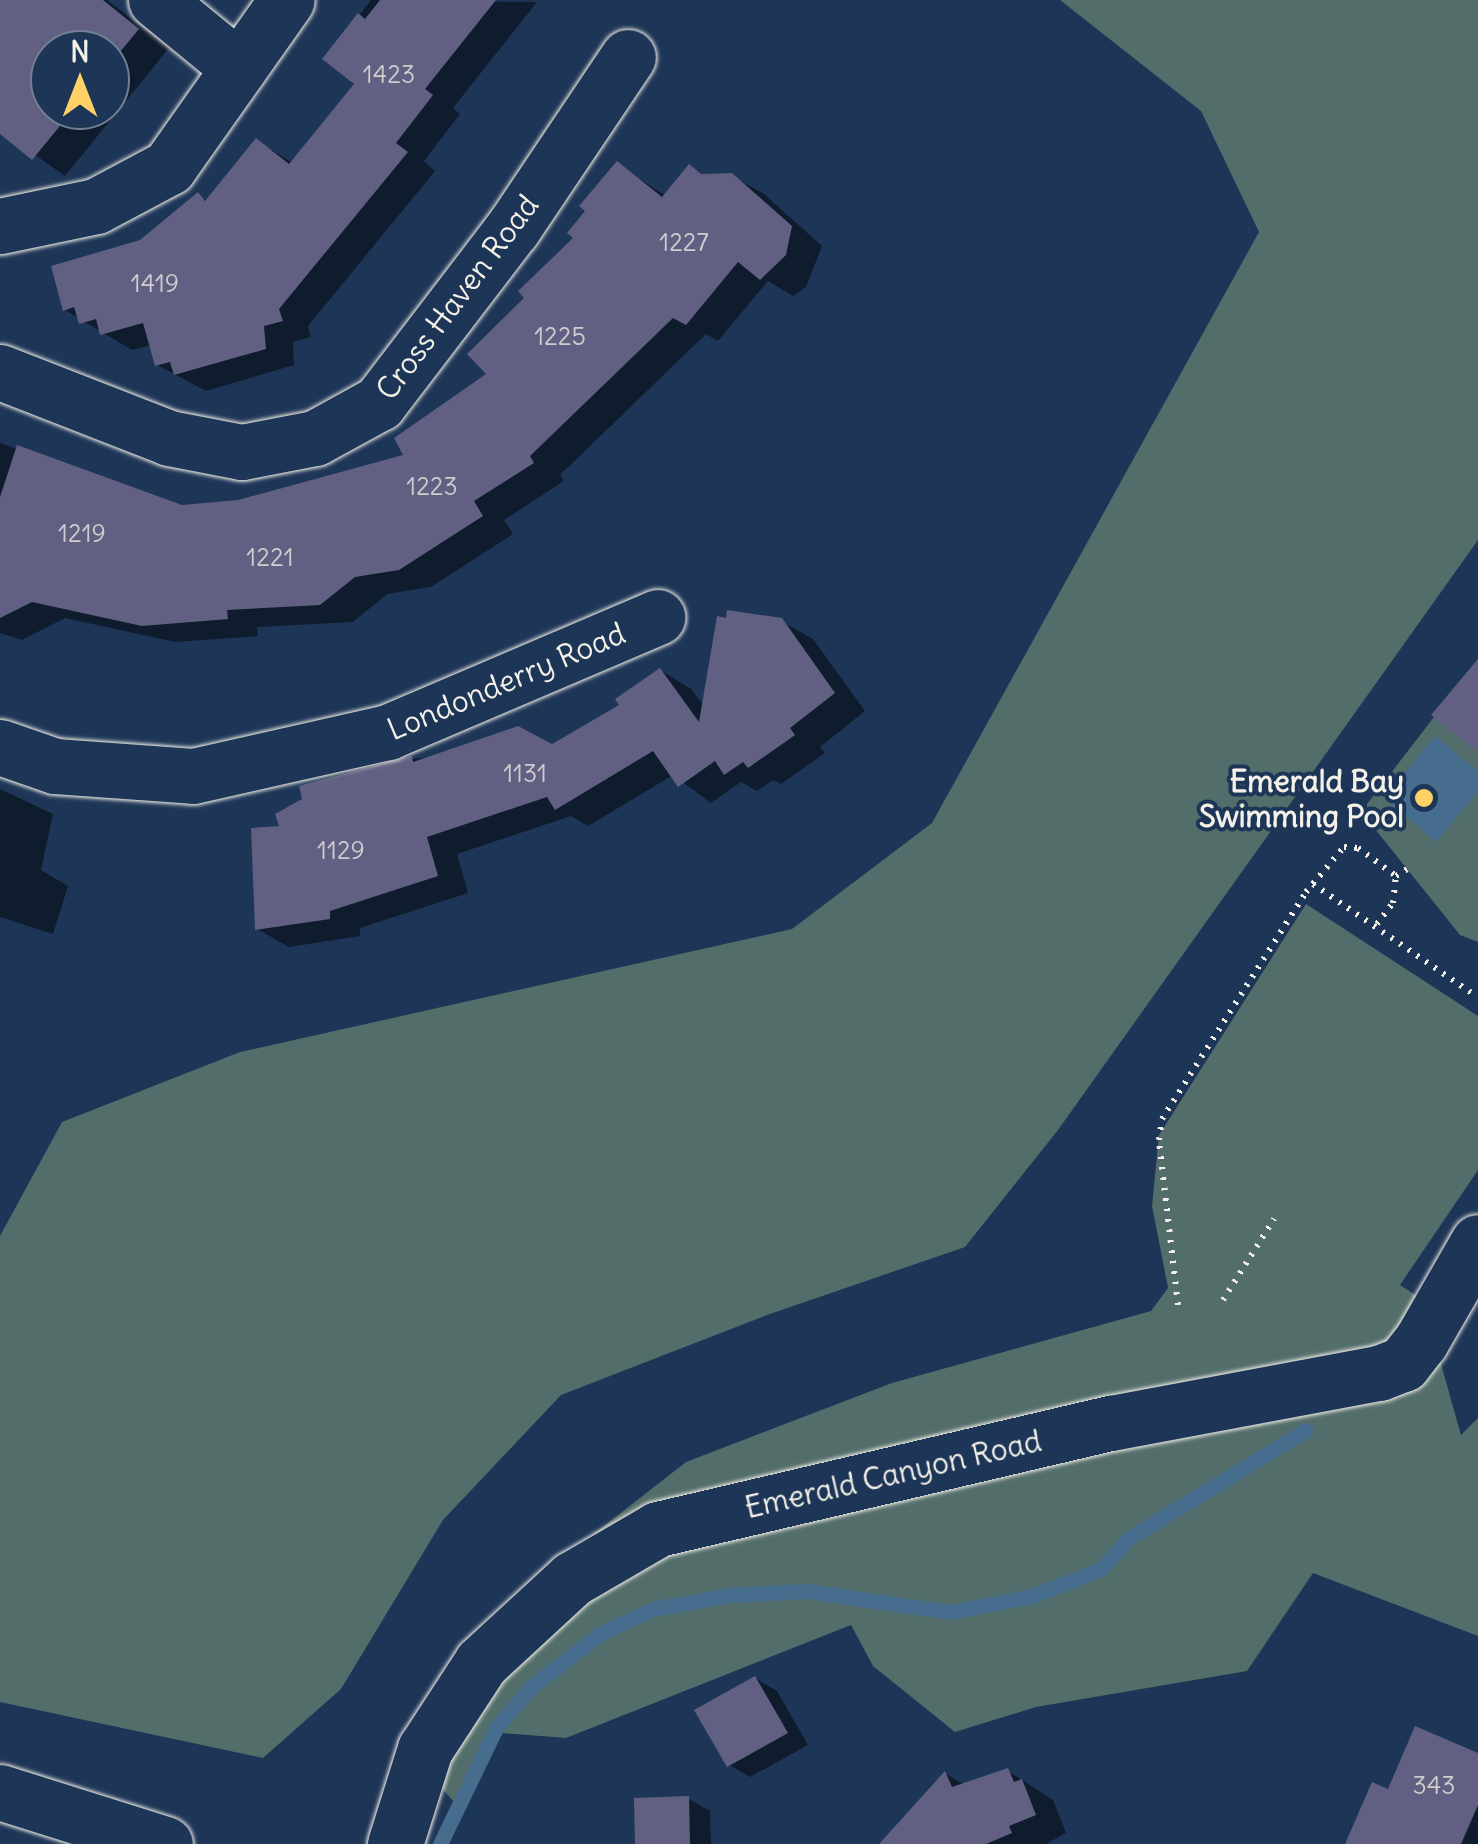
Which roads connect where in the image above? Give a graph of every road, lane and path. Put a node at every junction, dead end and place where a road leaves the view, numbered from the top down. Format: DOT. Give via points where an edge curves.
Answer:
graph roads {
  1 [pos="156,0"];
  2 [pos="287,0"];
  3 [pos="628,57"];
  4 [pos="239,68"];
  5 [pos="0,226"];
  6 [pos="0,372"];
  7 [pos="658,617"];
  8 [pos="0,747"];
  9 [pos="1408,869"];
  10 [pos="1396,876"];
  11 [pos="1313,884"];
  12 [pos="1376,924"];
  13 [pos="1474,994"];
  14 [pos="1274,1219"];
  15 [pos="1478,1242"];
  16 [pos="1223,1300"];
  17 [pos="1178,1306"];
  18 [pos="0,1792"];
  19 [pos="165,1844"];
  20 [pos="395,1844"];
  1 -- 4 [label="street"];
  2 -- 4 [label="street"];
  3 -- 6 [label="street, Cross Haven Road" via="513,228 380,403 316,438 242,452 168,438"];
  4 -- 5 [label="street" via="169,167 96,206"];
  7 -- 8 [label="street, Londonderry Road" via="388,732 193,776 55,766"];
  9 -- 10 [label="path"];
  10 -- 11 [label="path" via="1358,848 1344,847"];
  10 -- 12 [label="path" via="1393,904"];
  11 -- 12 [label="path"];
  11 -- 17 [label="path" via="1162,1119"];
  12 -- 13 [label="path"];
  14 -- 16 [label="path"];
  15 -- 20 [label="street, Emerald Canyon Road" via="1422,1341 1402,1364 1379,1374 1111,1423 658,1530 572,1579 481,1663 425,1750"];
  18 -- 19 [label="street"];
}
